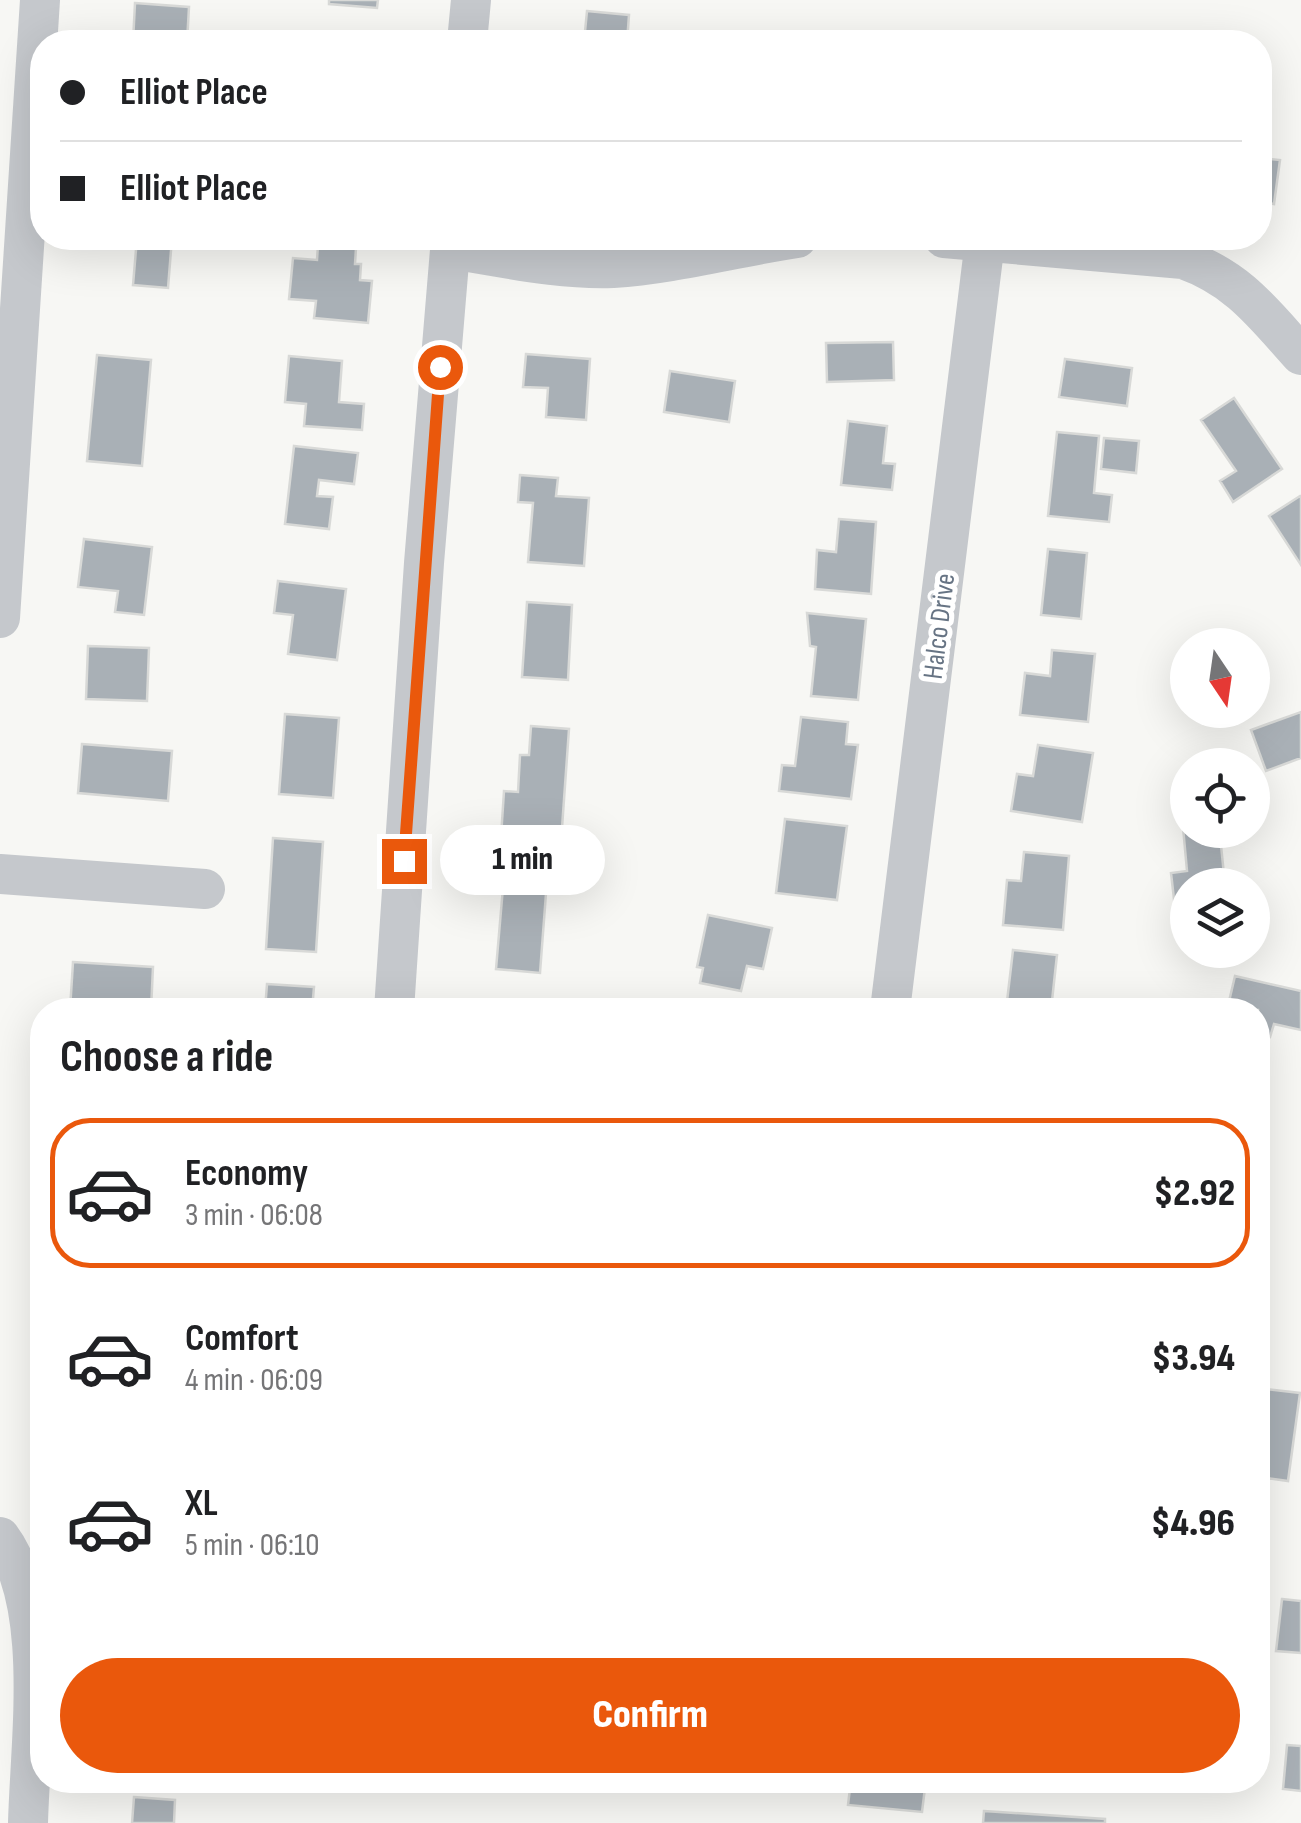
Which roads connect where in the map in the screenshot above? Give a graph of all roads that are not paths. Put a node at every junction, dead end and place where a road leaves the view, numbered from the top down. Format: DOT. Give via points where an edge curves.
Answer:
graph roads {
  1 [pos="40,0"];
  2 [pos="471,0"];
  3 [pos="36,30"];
  4 [pos="469,30"];
  5 [pos="30,76"];
  6 [pos="14,198"];
  7 [pos="449,250"];
  8 [pos="484,250"];
  9 [pos="731,250"];
  10 [pos="984,250"];
  11 [pos="1084,250"];
  12 [pos="1301,356"];
  13 [pos="0,618"];
  14 [pos="0,874"];
  15 [pos="205,889"];
  16 [pos="395,998"];
  17 [pos="891,998"];
  18 [pos="18,1548"];
  19 [pos="30,1608"];
  20 [pos="30,1720"];
  21 [pos="28,1823"];
  1 -- 3 [label="street"];
  2 -- 4 [label="street"];
  5 -- 6 [label="street"];
  6 -- 13 [label="street"];
  7 -- 16 [label="street"];
  8 -- 9 [label="street" via="610,268"];
  10 -- 17 [label="street, Halco Drive"];
  11 -- 12 [label="street" via="1183,259 1214,270 1241,288"];
  14 -- 15 [label="street"];
  18 -- 19 [label="street"];
  20 -- 21 [label="street"];
}
